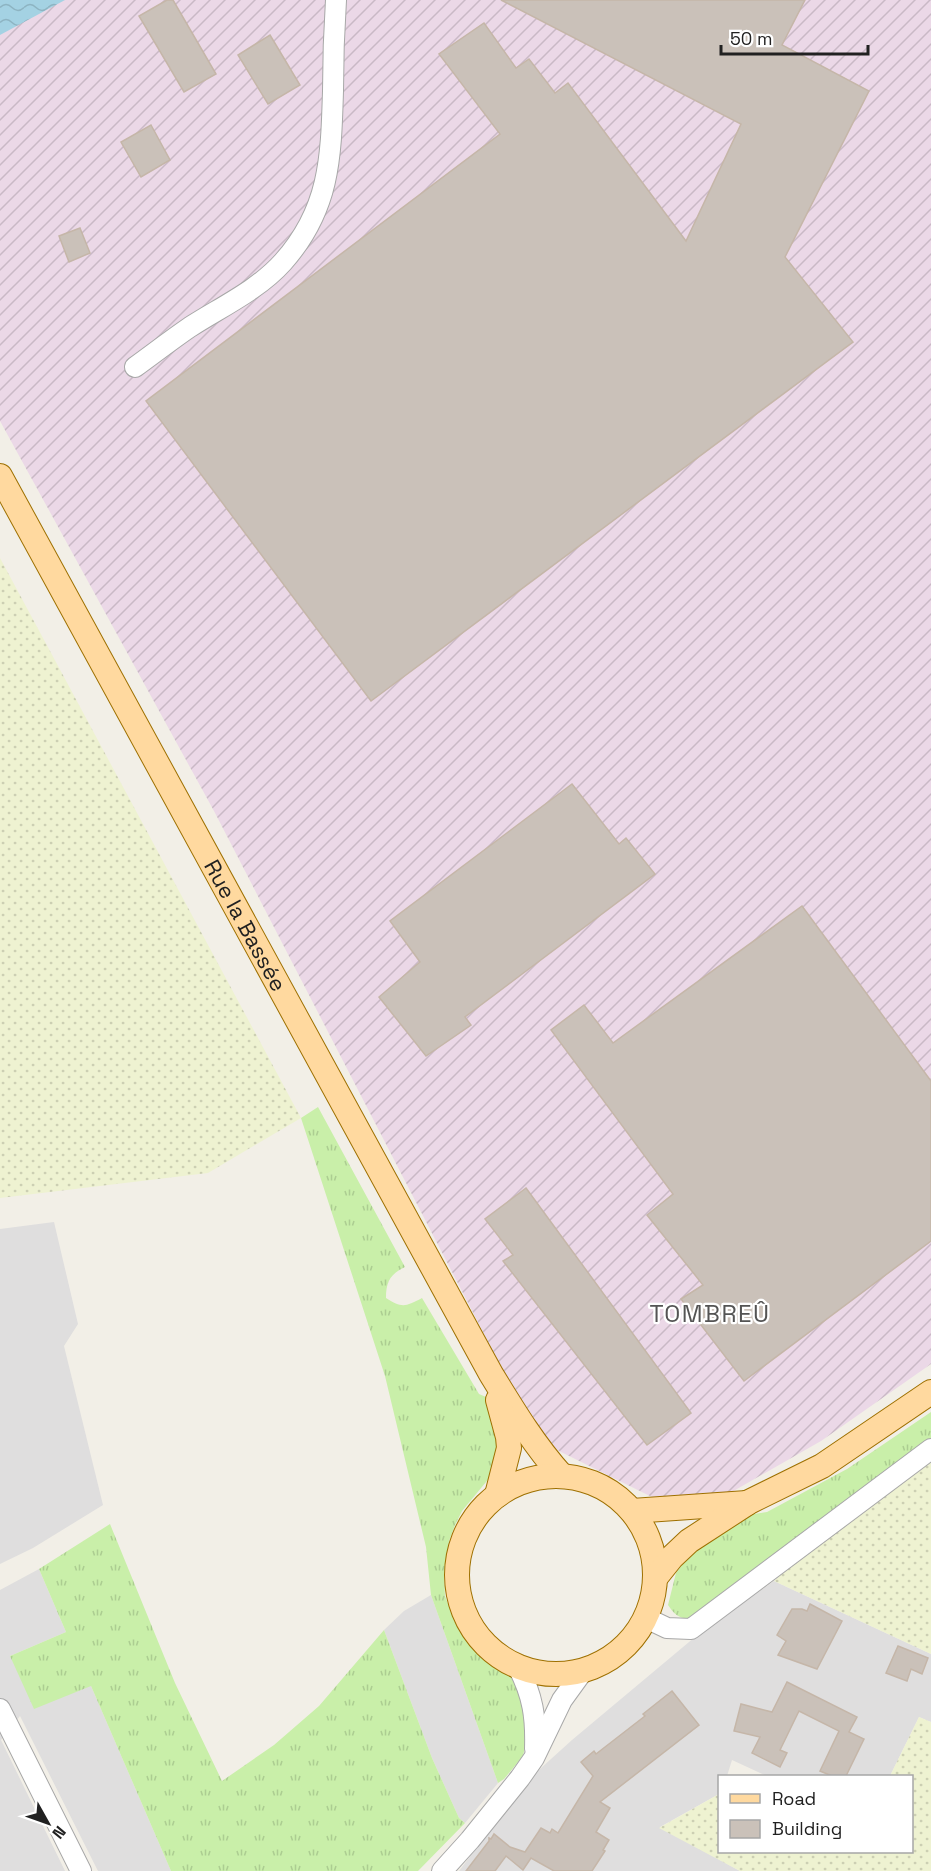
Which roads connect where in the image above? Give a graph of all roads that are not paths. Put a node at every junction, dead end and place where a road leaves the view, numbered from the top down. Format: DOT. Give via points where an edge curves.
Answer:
graph roads {
  1 [pos="336,0"];
  2 [pos="135,367"];
  3 [pos="0,476"];
  4 [pos="491,1374"];
  5 [pos="931,1392"];
  6 [pos="931,1449"];
  7 [pos="562,1476"];
  8 [pos="497,1495"];
  9 [pos="749,1502"];
  10 [pos="632,1511"];
  11 [pos="656,1577"];
  12 [pos="646,1618"];
  13 [pos="518,1667"];
  14 [pos="583,1671"];
  15 [pos="0,1709"];
  16 [pos="534,1758"];
  17 [pos="81,1871"];
  18 [pos="442,1871"];
  1 -- 2 [label="street" via="330,161 324,189 300,240 282,263 261,280"];
  3 -- 4 [label="main road, Rue la Bassée"];
  4 -- 7 [label="main road, Rue la Bassée" via="525,1429"];
  4 -- 8 [label="main road, Rue la Bassée" via="509,1448"];
  5 -- 9 [label="main road" via="822,1466"];
  6 -- 12 [label="street" via="691,1629 667,1628"];
  7 -- 8 [label="main road" via="531,1479"];
  7 -- 10 [label="main road" via="597,1485"];
  8 -- 13 [label="main road" via="478,1514 466,1534 457,1567 458,1586 463,1611 482,1641"];
  9 -- 10 [label="main road"];
  9 -- 11 [label="main road" via="690,1541"];
  10 -- 11 [label="main road" via="647,1534"];
  11 -- 12 [label="main road"];
  12 -- 14 [label="main road" via="624,1648"];
  13 -- 14 [label="main road" via="550,1675"];
  13 -- 16 [label="street" via="536,1717"];
  14 -- 16 [label="street" via="562,1701"];
  15 -- 17 [label="street"];
  16 -- 18 [label="street"];
}
